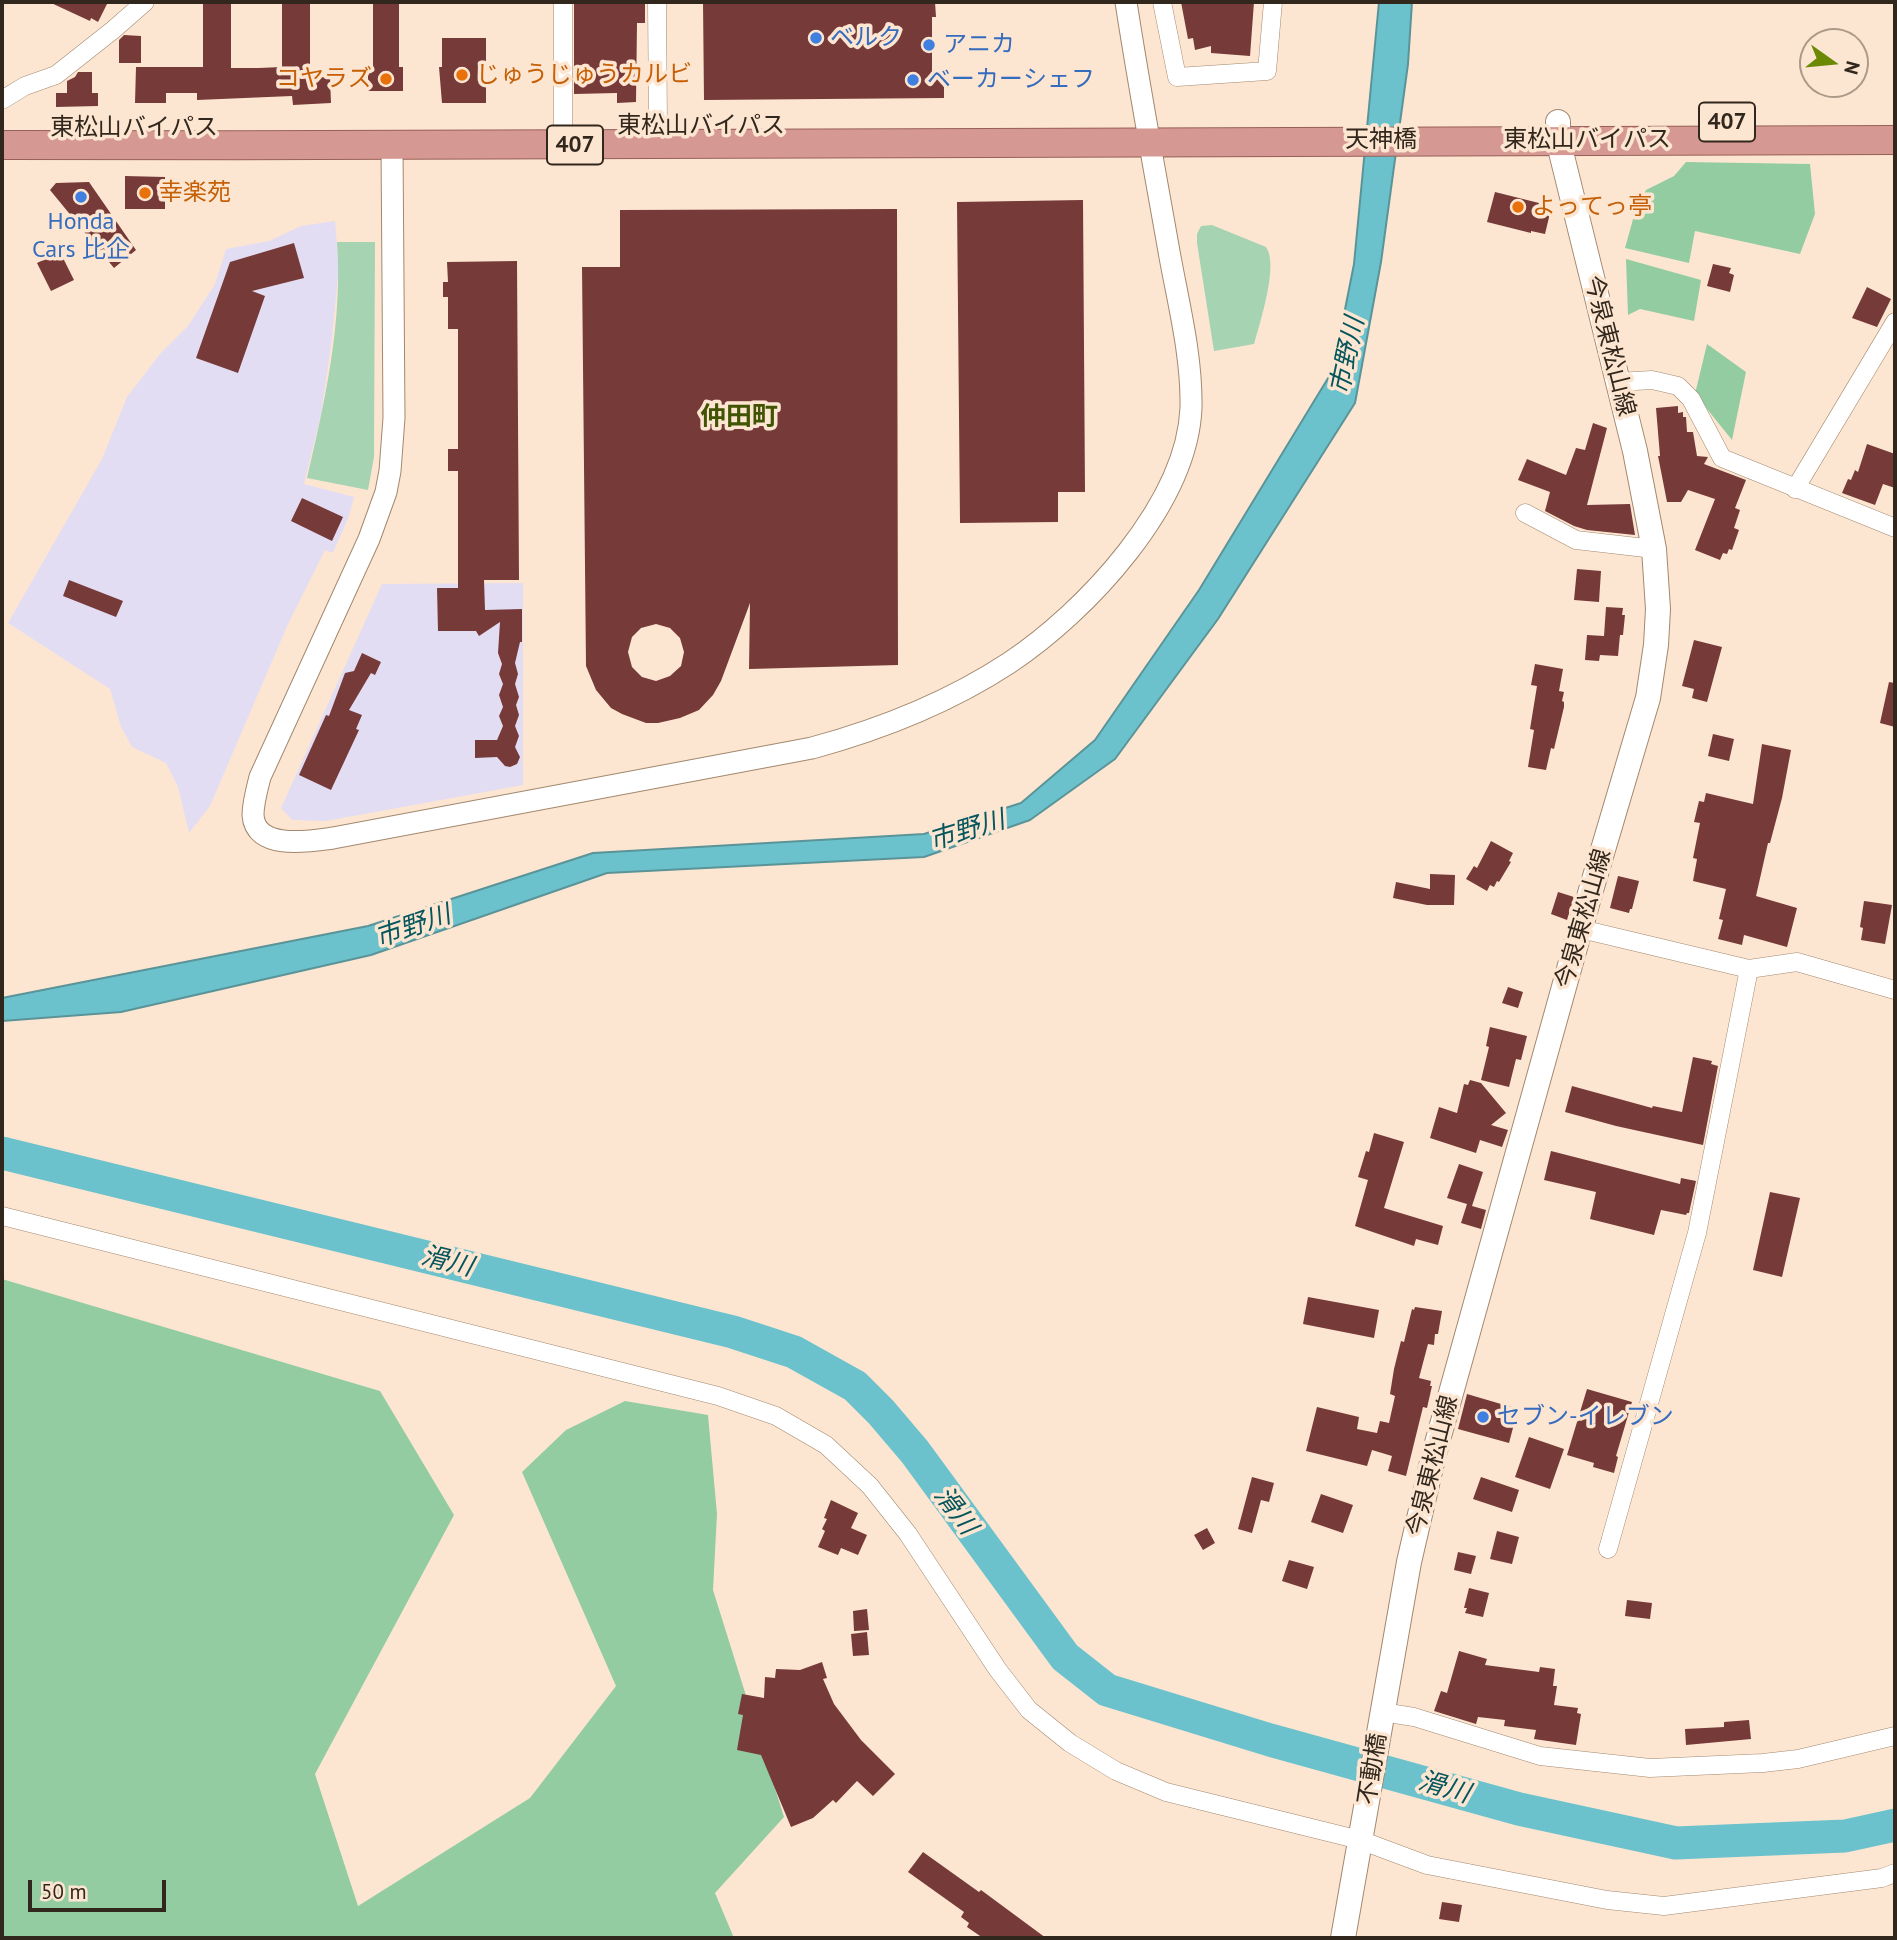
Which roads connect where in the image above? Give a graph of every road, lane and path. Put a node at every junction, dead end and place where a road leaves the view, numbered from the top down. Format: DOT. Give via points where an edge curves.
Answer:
graph roads {
  1 [pos="145,2"];
  2 [pos="563,2"];
  3 [pos="657,2"];
  4 [pos="1126,2"];
  5 [pos="1162,2"];
  6 [pos="1273,2"];
  7 [pos="2,100"];
  8 [pos="1895,121"];
  9 [pos="658,126"];
  10 [pos="563,127"];
  11 [pos="2,128"];
  12 [pos="1315,131"];
  13 [pos="1447,131"];
  14 [pos="1558,131"];
  15 [pos="1147,133"];
  16 [pos="1895,140"];
  17 [pos="2,145"];
  18 [pos="392,146"];
  19 [pos="1895,322"];
  20 [pos="1618,382"];
  21 [pos="1795,489"];
  22 [pos="1525,513"];
  23 [pos="1895,528"];
  24 [pos="1654,549"];
  25 [pos="1580,929"];
  26 [pos="1749,969"];
  27 [pos="1895,990"];
  28 [pos="2,1216"];
  29 [pos="1608,1549"];
  30 [pos="1382,1712"];
  31 [pos="1895,1737"];
  32 [pos="1362,1833"];
  33 [pos="1895,1873"];
  34 [pos="1343,1938"];
  1 -- 7 [label="street" via="56,75"];
  2 -- 10 [label="street"];
  3 -- 9 [label="street"];
  4 -- 15 [label="street"];
  5 -- 6 [label="street" via="1177,77 1267,71"];
  8 -- 14 [label="highway, 東松山バイパス / 407"];
  9 -- 10 [label="highway, 東松山バイパス / 407"];
  9 -- 15 [label="highway, 東松山バイパス / 407"];
  10 -- 11 [label="highway, 東松山バイパス / 407"];
  12 -- 13 [label="highway, 天神橋 / 407"];
  12 -- 15 [label="highway, 東松山バイパス / 407"];
  13 -- 14 [label="highway, 東松山バイパス / 407"];
  14 -- 16 [label="highway, 東松山バイパス / 407"];
  14 -- 20 [label="main road, 今泉東松山線"];
  15 -- 18 [label="highway, 東松山バイパス / 407"];
  15 -- 18 [label="street" via="1190,373 1191,411 1184,447 1172,484 1131,549 1045,635 1011,662 924,710 812,748 333,838 276,840 258,830 254,822 260,777 369,539 390,471 394,418"];
  17 -- 18 [label="highway, 東松山バイパス / 407"];
  19 -- 21 [label="street"];
  20 -- 21 [label="street" via="1652,380 1678,386 1723,458"];
  20 -- 24 [label="main road, 今泉東松山線"];
  21 -- 23 [label="street"];
  22 -- 24 [label="street" via="1576,540"];
  24 -- 25 [label="main road, 今泉東松山線" via="1658,609 1647,698"];
  25 -- 26 [label="street"];
  25 -- 30 [label="main road, 今泉東松山線" via="1434,1454"];
  26 -- 27 [label="street" via="1797,962"];
  26 -- 29 [label="street" via="1697,1233"];
  28 -- 32 [label="street" via="704,1393 776,1416 826,1445 870,1486 908,1534 1013,1690 1029,1710 1070,1743 1116,1771 1166,1792"];
  30 -- 31 [label="street" via="1541,1756 1650,1768 1787,1760"];
  30 -- 32 [label="main road, 不動橋"];
  32 -- 33 [label="street" via="1427,1865 1606,1900 1664,1906"];
  32 -- 34 [label="main road"];
}
